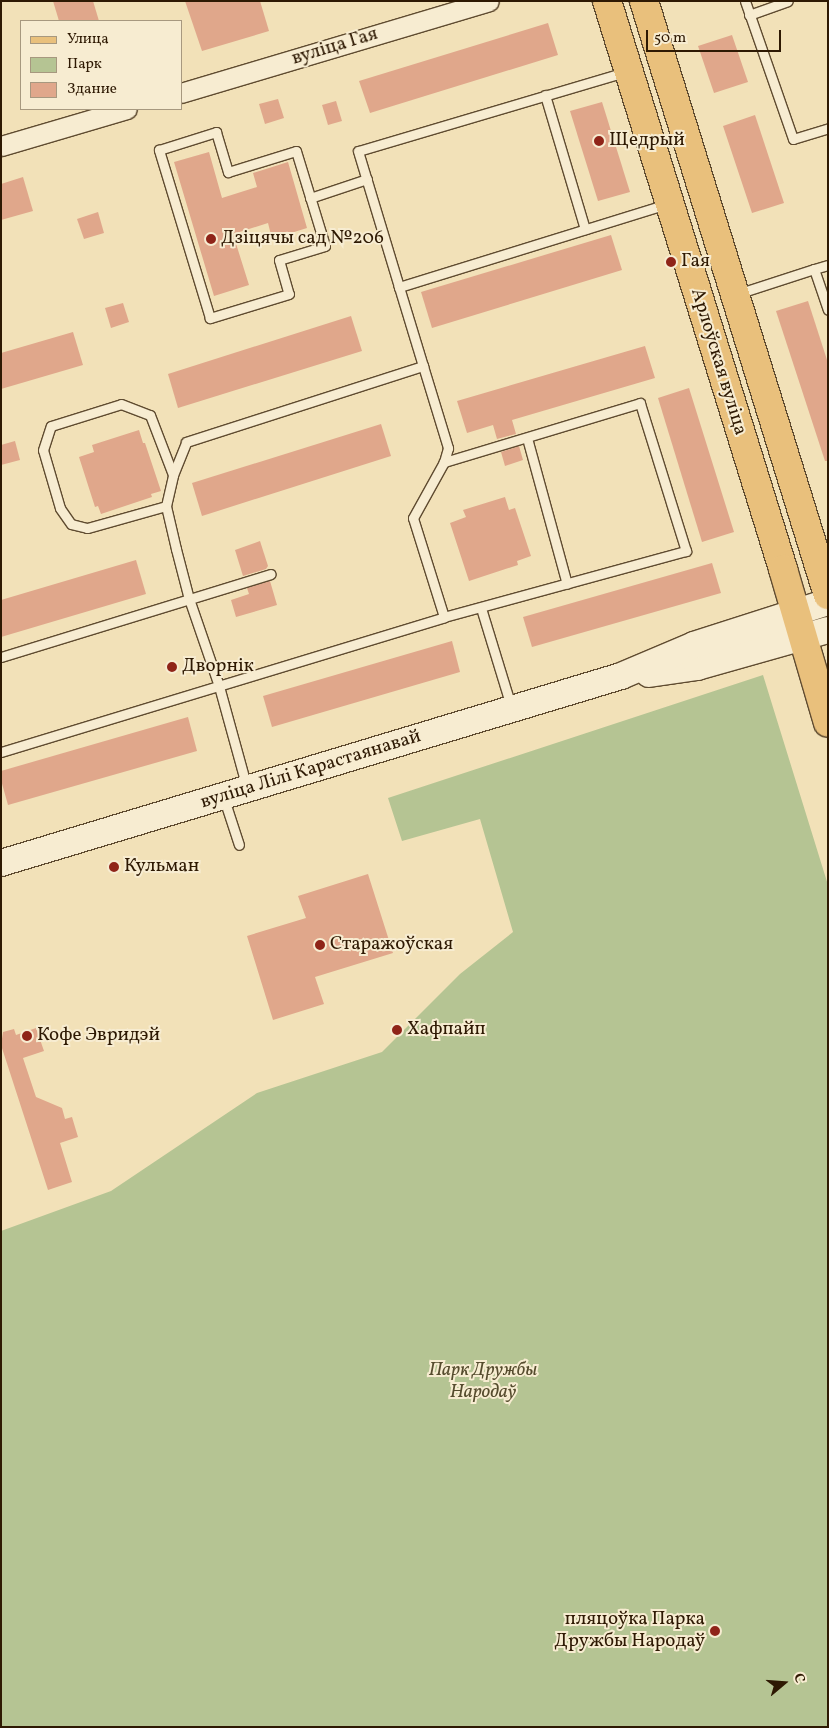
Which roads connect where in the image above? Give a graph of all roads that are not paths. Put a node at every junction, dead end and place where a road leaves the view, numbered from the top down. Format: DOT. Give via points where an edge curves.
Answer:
graph roads {
  1 [pos="489,1"];
  2 [pos="607,1"];
  3 [pos="644,1"];
  4 [pos="745,1"];
  5 [pos="788,1"];
  6 [pos="750,15"];
  7 [pos="628,71"];
  8 [pos="182,93"];
  9 [pos="546,95"];
  10 [pos="124,110"];
  11 [pos="828,128"];
  12 [pos="1,146"];
  13 [pos="367,179"];
  14 [pos="310,198"];
  15 [pos="669,203"];
  16 [pos="585,229"];
  17 [pos="828,265"];
  18 [pos="814,270"];
  19 [pos="399,287"];
  20 [pos="734,295"];
  21 [pos="828,310"];
  22 [pos="423,366"];
  23 [pos="527,438"];
  24 [pos="444,462"];
  25 [pos="173,475"];
  26 [pos="166,506"];
  27 [pos="271,574"];
  28 [pos="566,584"];
  29 [pos="828,595"];
  30 [pos="188,599"];
  31 [pos="828,602"];
  32 [pos="481,608"];
  33 [pos="794,612"];
  34 [pos="444,617"];
  35 [pos="815,634"];
  36 [pos="1,657"];
  37 [pos="621,676"];
  38 [pos="219,686"];
  39 [pos="512,709"];
  40 [pos="828,723"];
  41 [pos="1,752"];
  42 [pos="235,793"];
  43 [pos="240,846"];
  44 [pos="1,864"];
  1 -- 8 [label="street, вуліца Гая"];
  2 -- 7 [label="main road, Арлоўская вуліца"];
  3 -- 20 [label="main road, Арлоўская вуліца"];
  4 -- 6 [label="lane"];
  5 -- 6 [label="lane"];
  6 -- 11 [label="lane" via="793,139"];
  7 -- 9 [label="lane"];
  7 -- 15 [label="main road, Арлоўская вуліца"];
  9 -- 13 [label="lane" via="358,151"];
  9 -- 16 [label="lane"];
  10 -- 12 [label="street"];
  13 -- 14 [label="lane"];
  13 -- 19 [label="lane"];
  14 -- 14 [label="lane" via="324,246 279,260 289,294 210,318 159,150 216,132 228,172 296,151"];
  15 -- 16 [label="lane"];
  15 -- 33 [label="main road, Арлоўская вуліца"];
  16 -- 19 [label="lane"];
  17 -- 18 [label="lane"];
  18 -- 20 [label="lane"];
  18 -- 21 [label="lane"];
  19 -- 22 [label="lane"];
  20 -- 29 [label="main road, Арлоўская вуліца"];
  22 -- 24 [label="lane" via="448,448"];
  22 -- 25 [label="lane" via="186,442"];
  23 -- 24 [label="lane"];
  23 -- 28 [label="lane"];
  23 -- 28 [label="lane" via="640,403 686,551"];
  24 -- 34 [label="lane" via="413,518"];
  25 -- 26 [label="lane"];
  25 -- 26 [label="lane" via="150,415 120,404 51,426 43,450 60,508 72,524 87,528"];
  26 -- 30 [label="lane"];
  27 -- 30 [label="lane"];
  28 -- 32 [label="lane"];
  30 -- 36 [label="lane"];
  30 -- 38 [label="lane"];
  31 -- 33 [label="main road, вуліца Лілі Карастаянавай"];
  32 -- 34 [label="lane"];
  32 -- 39 [label="lane"];
  33 -- 35 [label="main road, Арлоўская вуліца"];
  33 -- 37 [label="main road, вуліца Лілі Карастаянавай" via="694,645"];
  34 -- 38 [label="lane"];
  35 -- 37 [label="main road, вуліца Лілі Карастаянавай" via="697,667"];
  35 -- 40 [label="main road, Арлоўская вуліца"];
  37 -- 39 [label="main road, вуліца Лілі Карастаянавай"];
  38 -- 41 [label="lane"];
  38 -- 42 [label="lane"];
  39 -- 42 [label="main road, вуліца Лілі Карастаянавай"];
  42 -- 43 [label="lane"];
  42 -- 44 [label="main road, вуліца Лілі Карастаянавай"];
}
